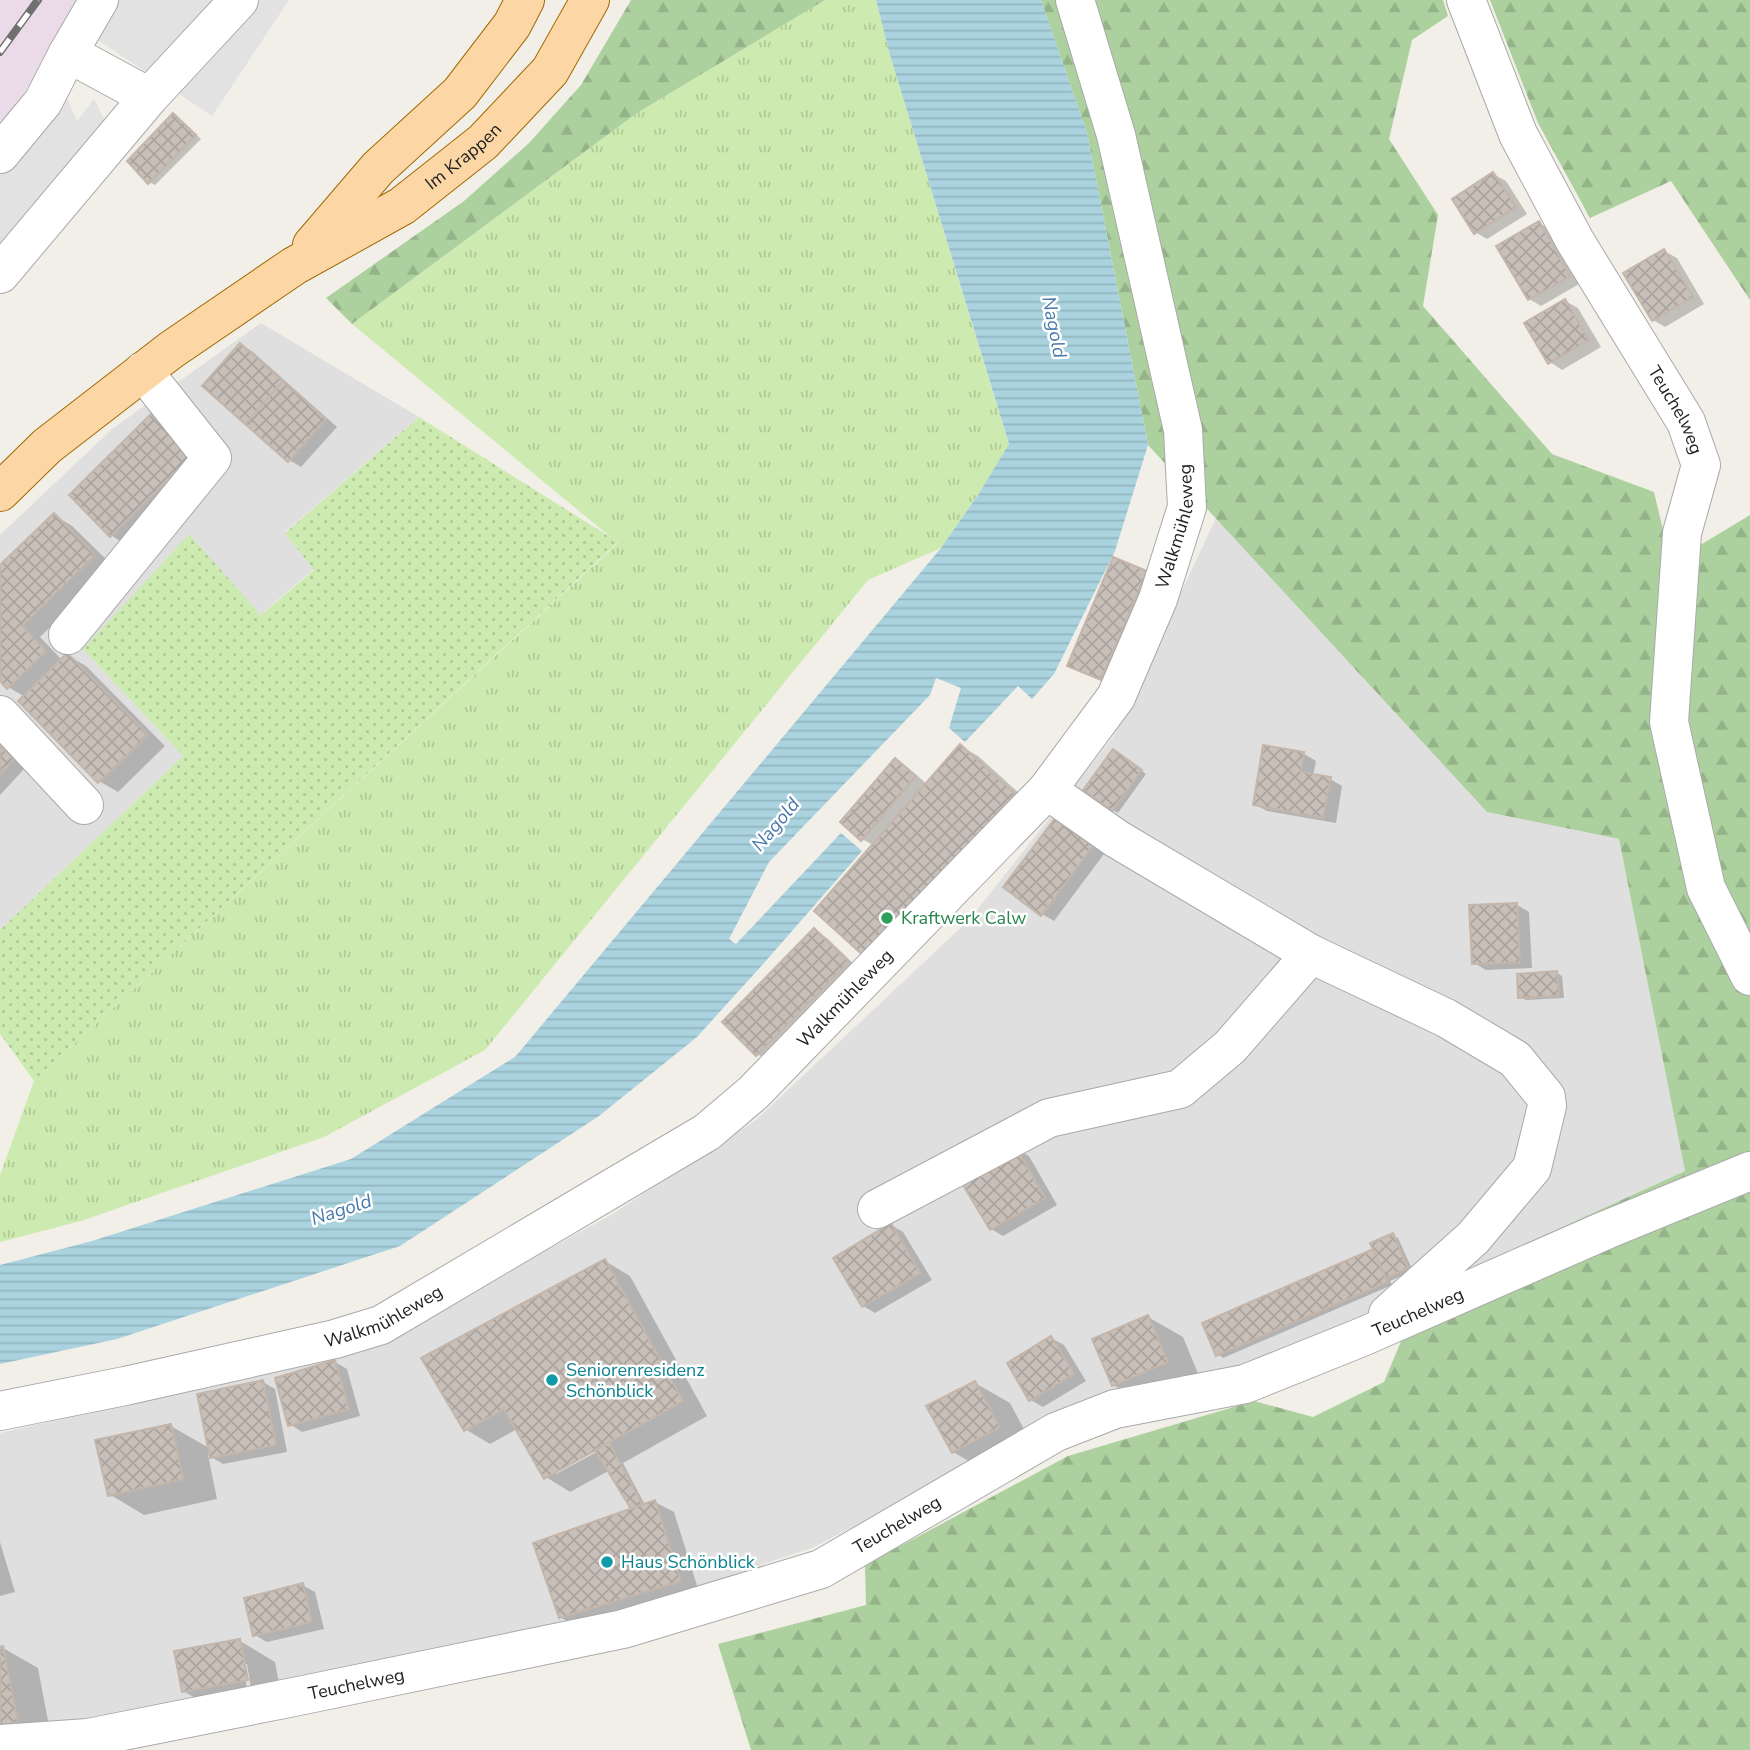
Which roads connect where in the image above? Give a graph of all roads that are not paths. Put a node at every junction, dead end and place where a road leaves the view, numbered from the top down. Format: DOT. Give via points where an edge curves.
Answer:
graph roads {
  1 [pos="99,0"];
  2 [pos="239,0"];
  3 [pos="525,0"];
  4 [pos="590,0"];
  5 [pos="1074,0"];
  6 [pos="1466,0"];
  7 [pos="68,52"];
  8 [pos="149,97"];
  9 [pos="0,154"];
  10 [pos="294,266"];
  11 [pos="0,274"];
  12 [pos="143,371"];
  13 [pos="0,492"];
  14 [pos="68,635"];
  15 [pos="0,715"];
  16 [pos="1047,790"];
  17 [pos="83,805"];
  18 [pos="1311,954"];
  19 [pos="1750,976"];
  20 [pos="1750,1171"];
  21 [pos="877,1209"];
  22 [pos="1362,1336"];
  23 [pos="0,1411"];
  24 [pos="0,1744"];
  1 -- 7 [label="street"];
  2 -- 8 [label="street"];
  3 -- 10 [label="main road, Im Krappen" via="512,25 460,93 378,168"];
  4 -- 10 [label="main road, Im Krappen" via="550,71 483,142 401,206"];
  5 -- 16 [label="street, Walkmühleweg" via="1116,135 1183,430 1187,507 1158,599 1116,697"];
  6 -- 19 [label="street, Teuchelweg" via="1518,134 1575,242 1686,422 1701,466 1682,533 1669,722 1706,888"];
  7 -- 8 [label="street"];
  7 -- 9 [label="street" via="43,102"];
  8 -- 11 [label="street"];
  10 -- 12 [label="main road, Im Krappen"];
  12 -- 13 [label="main road, Im Krappen" via="47,446"];
  12 -- 14 [label="street" via="212,458"];
  15 -- 17 [label="street"];
  16 -- 18 [label="street" via="1117,839"];
  16 -- 23 [label="street, Walkmühleweg" via="753,1094 707,1132 381,1325 335,1339"];
  18 -- 21 [label="street" via="1230,1047 1180,1089 1049,1118"];
  18 -- 22 [label="street" via="1446,1018 1515,1059 1546,1097 1532,1168 1473,1238"];
  20 -- 22 [label="street, Teuchelweg"];
  22 -- 24 [label="street, Teuchelweg" via="1245,1384 1115,1409 1056,1432 821,1569 624,1629 88,1738"];
}
